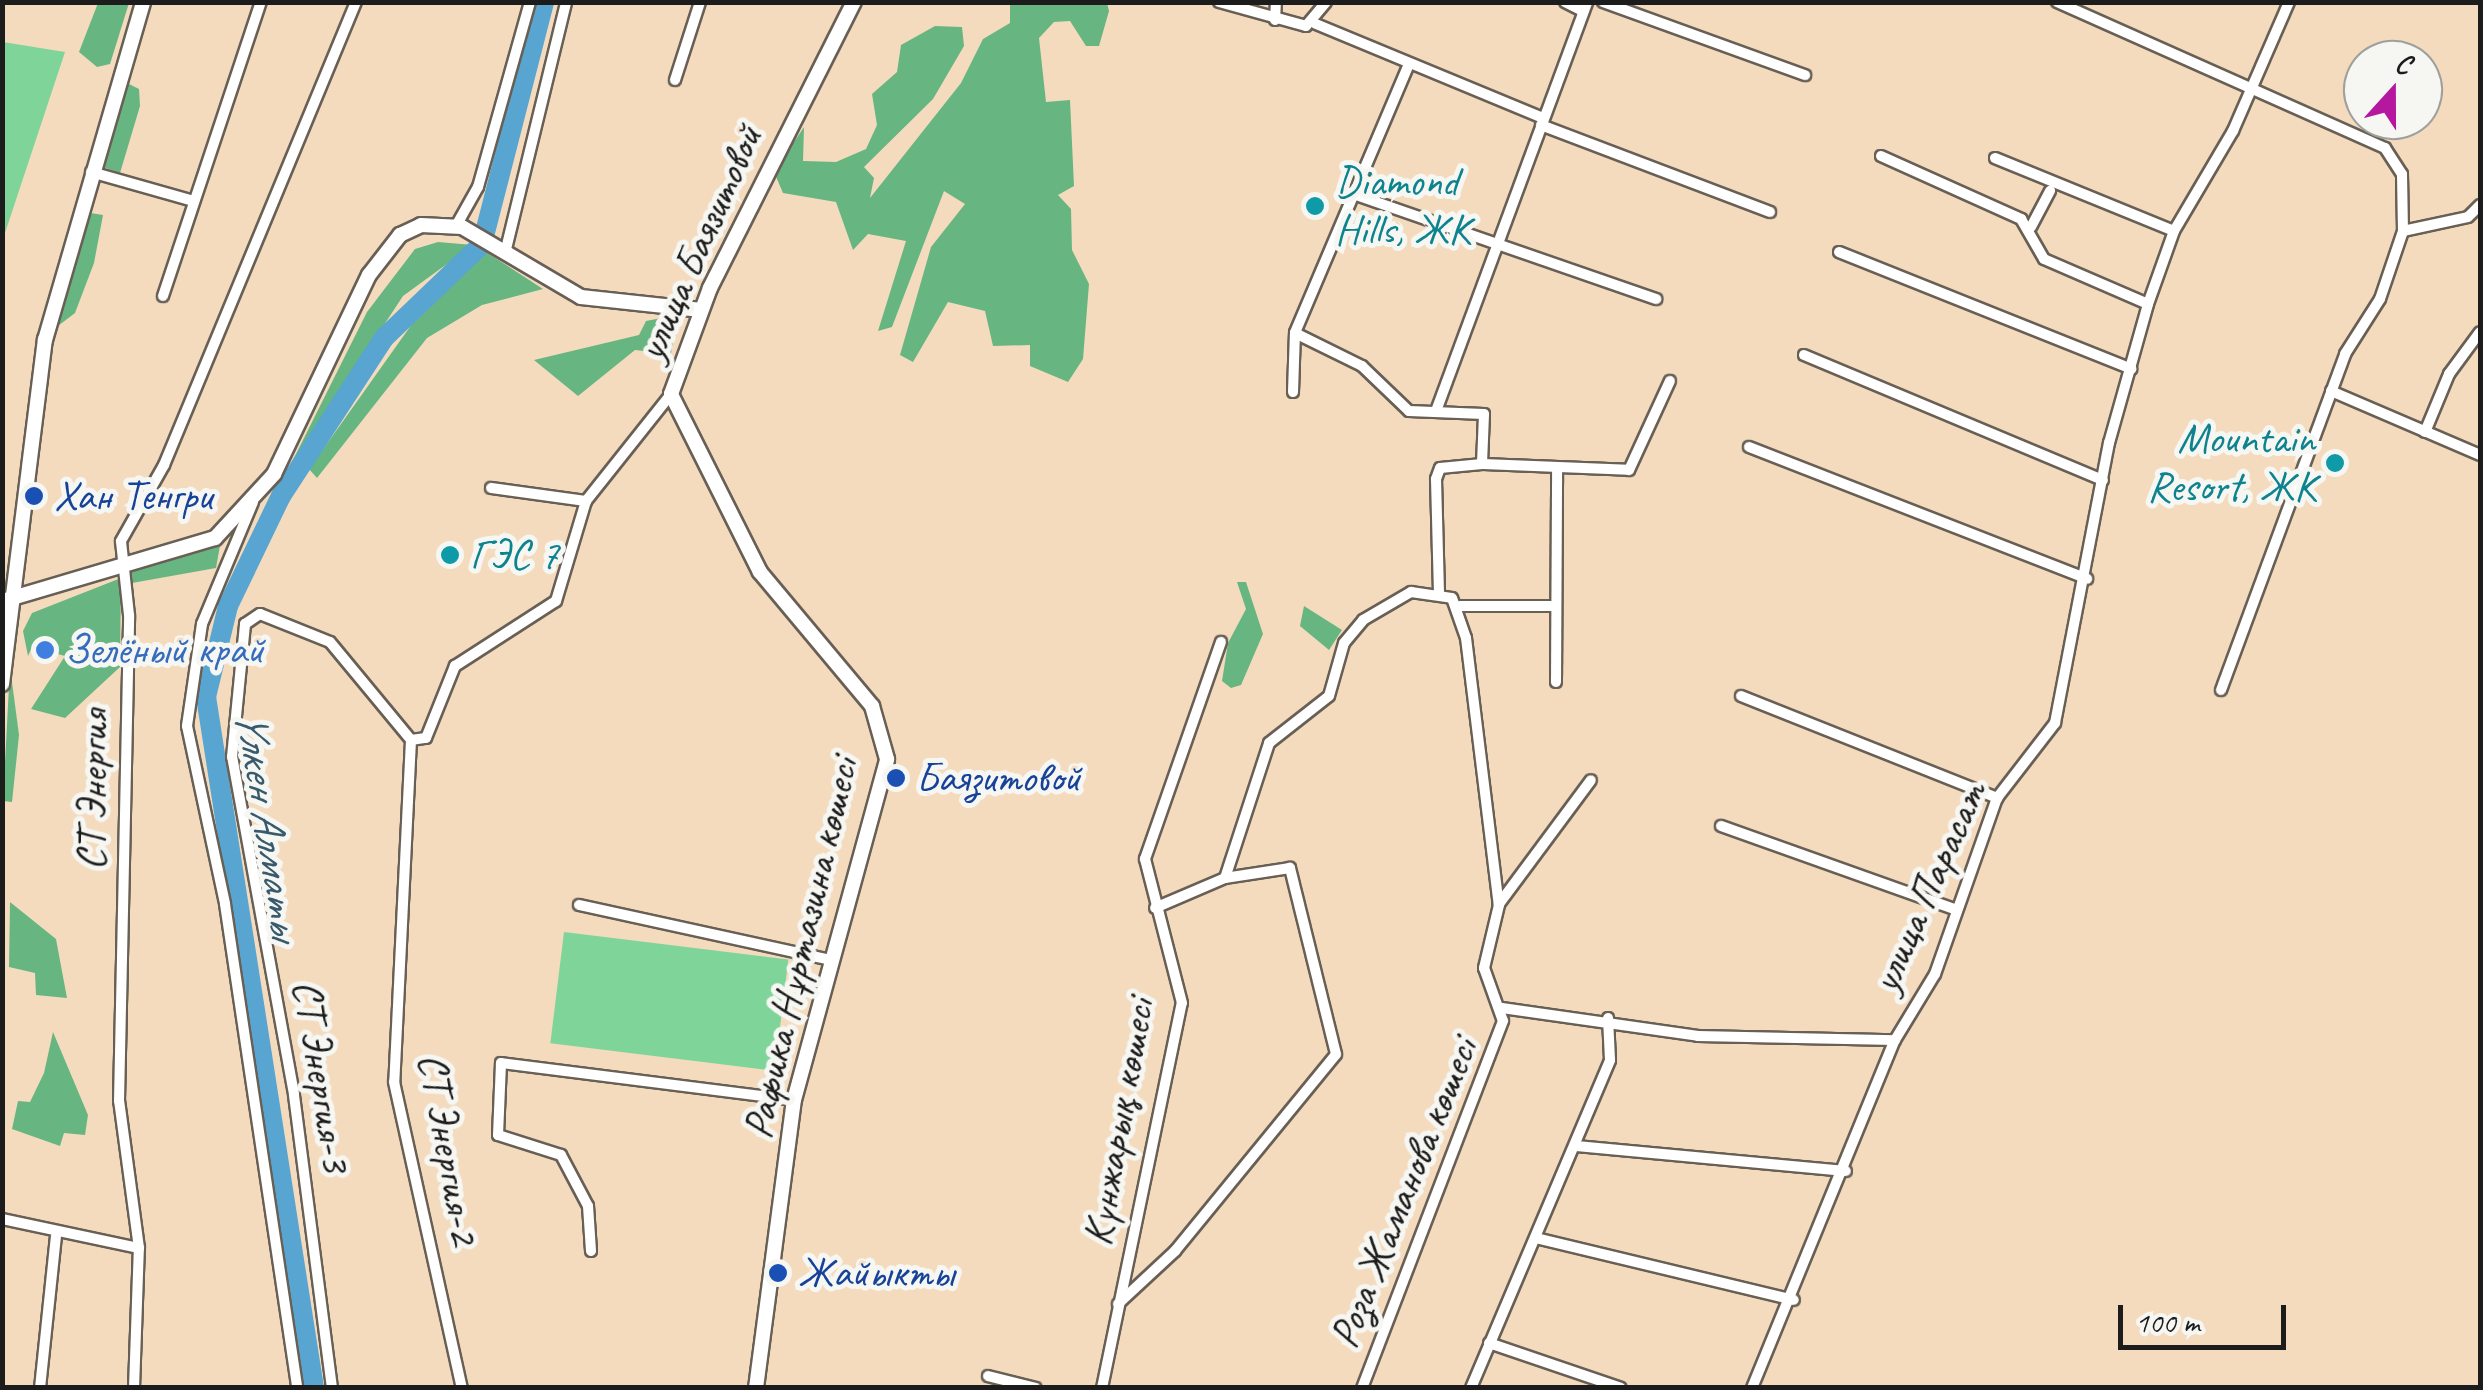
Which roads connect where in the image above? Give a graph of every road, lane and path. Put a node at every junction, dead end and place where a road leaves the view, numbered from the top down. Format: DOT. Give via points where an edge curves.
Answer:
graph roads {
  1 [pos="144,2"];
  2 [pos="261,2"];
  3 [pos="356,2"];
  4 [pos="530,2"];
  5 [pos="566,2"];
  6 [pos="700,2"];
  7 [pos="854,2"];
  8 [pos="1218,2"];
  9 [pos="1276,2"];
  10 [pos="1326,2"];
  11 [pos="1565,2"];
  12 [pos="1603,2"];
  13 [pos="2058,2"];
  14 [pos="2290,2"];
  15 [pos="1585,7"];
  16 [pos="1274,20"];
  17 [pos="1316,24"];
  18 [pos="1409,64"];
  19 [pos="1805,76"];
  20 [pos="674,80"];
  21 [pos="2255,86"];
  22 [pos="1542,121"];
  23 [pos="1881,156"];
  24 [pos="1996,158"];
  25 [pos="90,172"];
  26 [pos="2050,190"];
  27 [pos="1353,194"];
  28 [pos="190,200"];
  29 [pos="2480,205"];
  30 [pos="1770,212"];
  31 [pos="456,226"];
  32 [pos="2031,228"];
  33 [pos="2174,231"];
  34 [pos="2403,231"];
  35 [pos="500,246"];
  36 [pos="1490,248"];
  37 [pos="1839,252"];
  38 [pos="163,296"];
  39 [pos="1656,299"];
  40 [pos="2148,304"];
  41 [pos="701,310"];
  42 [pos="2480,332"];
  43 [pos="1295,333"];
  44 [pos="1804,355"];
  45 [pos="2131,369"];
  46 [pos="1670,381"];
  47 [pos="2331,391"];
  48 [pos="1294,392"];
  49 [pos="671,394"];
  50 [pos="1436,411"];
  51 [pos="2426,432"];
  52 [pos="1749,447"];
  53 [pos="2480,455"];
  54 [pos="1482,464"];
  55 [pos="1556,471"];
  56 [pos="2103,480"];
  57 [pos="491,488"];
  58 [pos="586,501"];
  59 [pos="254,502"];
  60 [pos="126,569"];
  61 [pos="2088,579"];
  62 [pos="1439,593"];
  63 [pos="8,600"];
  64 [pos="1460,606"];
  65 [pos="1556,606"];
  66 [pos="1221,642"];
  67 [pos="1556,682"];
  68 [pos="2,684"];
  69 [pos="2221,690"];
  70 [pos="1742,696"];
  71 [pos="872,706"];
  72 [pos="412,740"];
  73 [pos="1591,780"];
  74 [pos="1997,798"];
  75 [pos="1721,826"];
  76 [pos="1225,878"];
  77 [pos="579,905"];
  78 [pos="1499,905"];
  79 [pos="1155,908"];
  80 [pos="1954,909"];
  81 [pos="831,960"];
  82 [pos="1502,1008"];
  83 [pos="1608,1018"];
  84 [pos="1895,1040"];
  85 [pos="794,1100"];
  86 [pos="1576,1146"];
  87 [pos="1846,1171"];
  88 [pos="2,1219"];
  89 [pos="56,1237"];
  90 [pos="1536,1238"];
  91 [pos="138,1248"];
  92 [pos="591,1251"];
  93 [pos="1794,1300"];
  94 [pos="1118,1304"];
  95 [pos="1489,1342"];
  96 [pos="988,1376"];
  97 [pos="40,1388"];
  98 [pos="134,1388"];
  99 [pos="297,1388"];
  100 [pos="332,1388"];
  101 [pos="462,1388"];
  102 [pos="756,1388"];
  103 [pos="1036,1388"];
  104 [pos="1102,1388"];
  105 [pos="1362,1388"];
  106 [pos="1471,1388"];
  107 [pos="1620,1388"];
  108 [pos="1752,1388"];
  1 -- 25 [label="street"];
  2 -- 28 [label="street"];
  3 -- 60 [label="street, СТ Энергия" via="164,464 121,541"];
  4 -- 31 [label="street" via="478,188"];
  5 -- 35 [label="street"];
  6 -- 20 [label="street"];
  7 -- 41 [label="street, улица Баязитовой"];
  8 -- 16 [label="street"];
  9 -- 16 [label="street"];
  10 -- 17 [label="street"];
  11 -- 15 [label="street"];
  12 -- 19 [label="street"];
  13 -- 21 [label="street"];
  14 -- 21 [label="street, улица Парасат"];
  15 -- 22 [label="street"];
  16 -- 17 [label="street"];
  17 -- 18 [label="street"];
  18 -- 22 [label="street"];
  18 -- 27 [label="street"];
  21 -- 33 [label="street, улица Парасат"];
  21 -- 34 [label="street" via="2399,160"];
  22 -- 30 [label="street"];
  22 -- 36 [label="street"];
  23 -- 32 [label="street"];
  24 -- 33 [label="street"];
  25 -- 28 [label="street"];
  25 -- 63 [label="street" via="45,340"];
  26 -- 32 [label="street"];
  27 -- 36 [label="street"];
  27 -- 43 [label="street"];
  28 -- 38 [label="street"];
  29 -- 34 [label="street" via="2468,217"];
  31 -- 35 [label="street"];
  31 -- 59 [label="street" via="400,235 368,275 322,388"];
  32 -- 40 [label="street" via="2044,259"];
  33 -- 40 [label="street, улица Парасат"];
  34 -- 47 [label="street"];
  35 -- 41 [label="street" via="581,298"];
  36 -- 39 [label="street"];
  36 -- 50 [label="street"];
  37 -- 45 [label="street"];
  40 -- 45 [label="street, улица Парасат"];
  41 -- 49 [label="street, улица Баязитовой"];
  42 -- 51 [label="street" via="2449,374"];
  43 -- 48 [label="street"];
  43 -- 50 [label="street" via="1362,366 1409,410"];
  44 -- 56 [label="street"];
  45 -- 56 [label="street, улица Парасат"];
  46 -- 55 [label="street" via="1637,465"];
  47 -- 51 [label="street"];
  47 -- 69 [label="street"];
  49 -- 58 [label="street"];
  49 -- 71 [label="street, улица Баязитовой" via="760,572"];
  50 -- 54 [label="street" via="1484,414"];
  51 -- 53 [label="street"];
  52 -- 61 [label="street"];
  54 -- 55 [label="street"];
  54 -- 62 [label="street" via="1440,468 1436,478"];
  55 -- 65 [label="street"];
  56 -- 61 [label="street, улица Парасат"];
  57 -- 58 [label="street"];
  58 -- 72 [label="street" via="556,601 535,622 470,650 446,682 435,733"];
  59 -- 60 [label="street" via="215,538"];
  59 -- 99 [label="street" via="202,624 186,726 234,959"];
  60 -- 63 [label="street"];
  60 -- 91 [label="street, СТ Энергия" via="120,1102"];
  61 -- 74 [label="street, улица Парасат" via="2055,723"];
  62 -- 64 [label="street"];
  62 -- 76 [label="street" via="1411,592 1344,643 1329,696 1270,742"];
  63 -- 68 [label="street"];
  64 -- 65 [label="street"];
  64 -- 78 [label="street, Роза Жаманова көшесі"];
  65 -- 67 [label="street"];
  66 -- 79 [label="street, Күнжарық көшесі" via="1144,859"];
  70 -- 74 [label="street"];
  71 -- 81 [label="street, Рафика Нұртазина көшесі" via="887,759"];
  72 -- 100 [label="street, СТ Энергия-3" via="330,642 249,616 230,711 232,756 294,1094"];
  72 -- 101 [label="street, СТ Энергия-2" via="394,1082"];
  73 -- 78 [label="street"];
  74 -- 80 [label="street, улица Парасат"];
  75 -- 80 [label="street"];
  76 -- 79 [label="street"];
  76 -- 94 [label="street" via="1290,868 1336,1054 1175,1251"];
  77 -- 81 [label="street"];
  78 -- 82 [label="street, Роза Жаманова көшесі" via="1484,968"];
  79 -- 94 [label="street, Күнжарық көшесі" via="1182,1003"];
  80 -- 84 [label="street, улица Парасат" via="1934,974"];
  81 -- 85 [label="street, Рафика Нұртазина көшесі"];
  82 -- 83 [label="street"];
  82 -- 105 [label="street, Роза Жаманова көшесі" via="1500,1048"];
  83 -- 84 [label="street" via="1698,1036"];
  83 -- 86 [label="street" via="1610,1060"];
  84 -- 87 [label="street, улица Парасат"];
  85 -- 92 [label="street" via="501,1063 498,1135 561,1154 588,1206"];
  85 -- 102 [label="street, Рафика Нұртазина көшесі"];
  86 -- 87 [label="street"];
  86 -- 90 [label="street"];
  87 -- 93 [label="street, улица Парасат"];
  88 -- 89 [label="street"];
  89 -- 91 [label="street"];
  89 -- 97 [label="street"];
  90 -- 93 [label="street"];
  90 -- 95 [label="street"];
  91 -- 98 [label="street, СТ Энергия"];
  93 -- 108 [label="street, улица Парасат"];
  94 -- 104 [label="street, Күнжарық көшесі"];
  95 -- 106 [label="street"];
  95 -- 107 [label="street"];
  96 -- 103 [label="street"];
}
